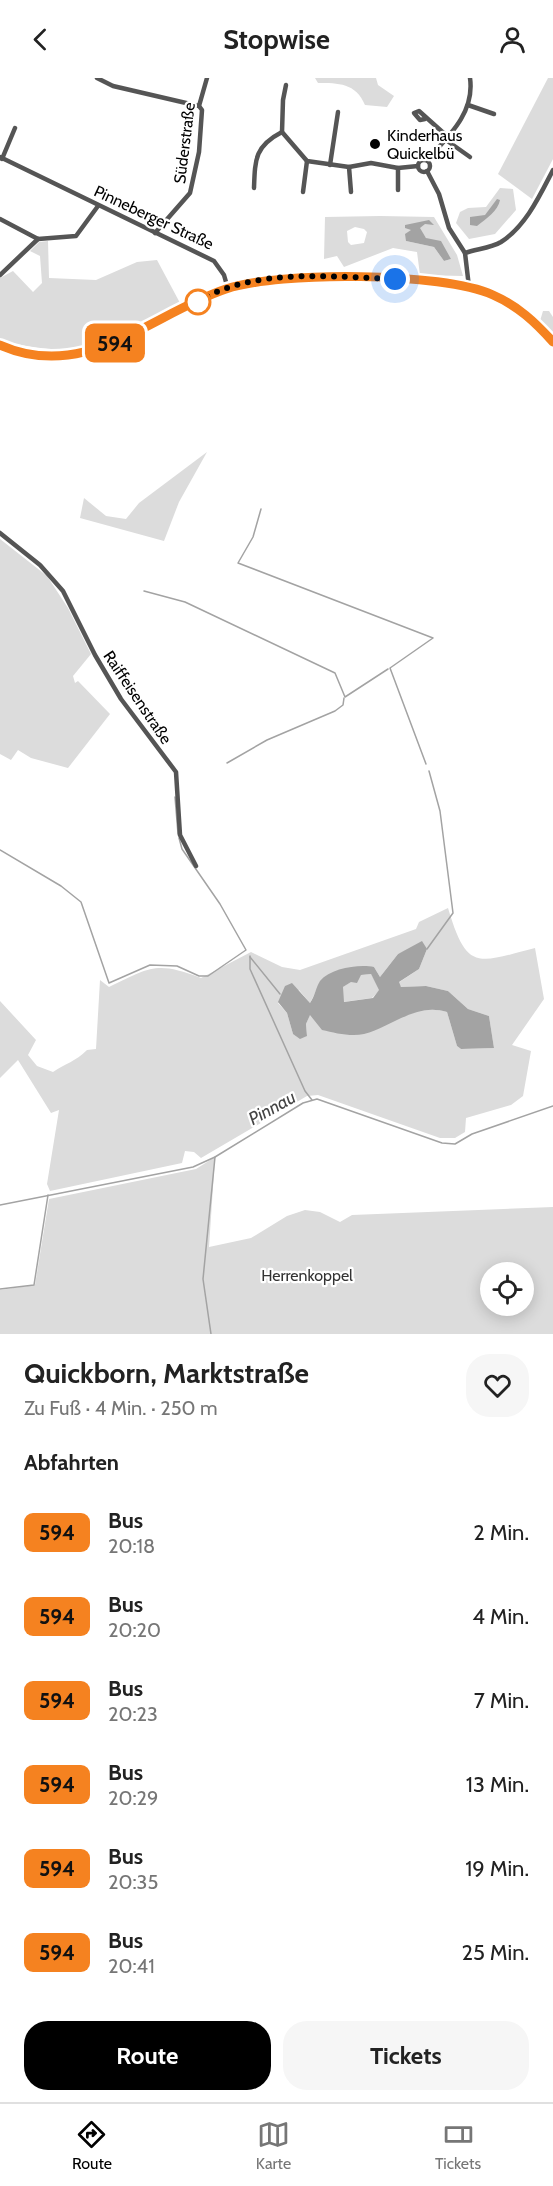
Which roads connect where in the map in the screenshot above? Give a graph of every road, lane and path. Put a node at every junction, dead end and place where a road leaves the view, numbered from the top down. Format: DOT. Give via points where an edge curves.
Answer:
graph roads {
  1 [pos="96,78"];
  2 [pos="207,78"];
  3 [pos="470,78"];
  4 [pos="286,85"];
  5 [pos="468,105"];
  6 [pos="200,106"];
  7 [pos="338,112"];
  8 [pos="494,114"];
  9 [pos="425,119"];
  10 [pos="15,128"];
  11 [pos="282,132"];
  12 [pos="447,138"];
  13 [pos="470,157"];
  14 [pos="1,158"];
  15 [pos="307,160"];
  16 [pos="427,160"];
  17 [pos="330,165"];
  18 [pos="418,166"];
  19 [pos="349,167"];
  20 [pos="398,168"];
  21 [pos="553,170"];
  22 [pos="427,171"];
  23 [pos="254,188"];
  24 [pos="398,190"];
  25 [pos="303,192"];
  26 [pos="351,192"];
  27 [pos="98,206"];
  28 [pos="0,219"];
  29 [pos="155,233"];
  30 [pos="38,239"];
  31 [pos="465,253"];
  32 [pos="0,275"];
  33 [pos="469,287"];
  34 [pos="228,289"];
  35 [pos="553,342"];
  36 [pos="0,345"];
  37 [pos="0,533"];
  38 [pos="196,866"];
  1 -- 6 [label="street" via="113,86"];
  2 -- 6 [label="street, Süderstraße"];
  3 -- 5 [label="street"];
  4 -- 11 [label="street"];
  5 -- 8 [label="street"];
  5 -- 12 [label="street"];
  6 -- 29 [label="street, Süderstraße" via="199,152 190,193"];
  7 -- 17 [label="street"];
  9 -- 12 [label="street"];
  10 -- 14 [label="street, Pinneberger Straße"];
  11 -- 15 [label="street"];
  11 -- 23 [label="street" via="266,141 258,154"];
  12 -- 13 [label="street"];
  12 -- 16 [label="street"];
  14 -- 27 [label="street, Pinneberger Straße"];
  15 -- 17 [label="street"];
  15 -- 25 [label="street"];
  16 -- 18 [label="street" via="421,160"];
  16 -- 22 [label="street"];
  17 -- 19 [label="street"];
  18 -- 20 [label="street"];
  18 -- 22 [label="street"];
  19 -- 20 [label="street" via="371,163"];
  19 -- 26 [label="street"];
  20 -- 24 [label="street"];
  21 -- 31 [label="street" via="536,204 515,229 501,242"];
  22 -- 31 [label="street" via="449,228"];
  27 -- 29 [label="street, Pinneberger Straße"];
  27 -- 30 [label="street" via="76,236"];
  28 -- 30 [label="street"];
  29 -- 34 [label="street, Pinneberger Straße" via="214,261"];
  30 -- 32 [label="street"];
  31 -- 33 [label="street"];
  33 -- 34 [label="main road" via="413,280 295,278"];
  33 -- 35 [label="main road" via="521,310"];
  34 -- 36 [label="main road" via="124,340 90,351 47,355"];
  37 -- 38 [label="street, Raiffeisenstraße" via="40,565 63,591 121,699 176,772 180,835"];
}
